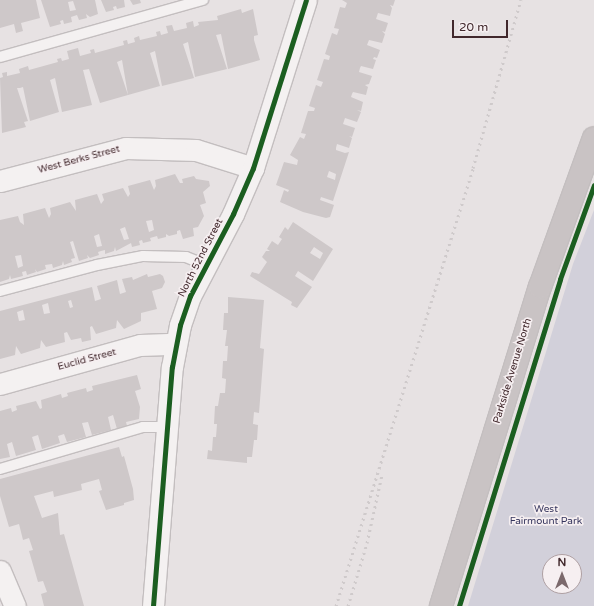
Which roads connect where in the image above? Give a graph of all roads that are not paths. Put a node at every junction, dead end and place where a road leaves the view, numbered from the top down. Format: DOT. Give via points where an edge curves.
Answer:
graph roads {
  1 [pos="203,0"];
  2 [pos="306,0"];
  3 [pos="0,57"];
  4 [pos="594,138"];
  5 [pos="253,168"];
  6 [pos="0,182"];
  7 [pos="206,264"];
  8 [pos="0,291"];
  9 [pos="175,344"];
  10 [pos="0,384"];
  11 [pos="167,427"];
  12 [pos="0,469"];
  13 [pos="0,571"];
  14 [pos="9,605"];
  15 [pos="154,606"];
  16 [pos="441,606"];
  1 -- 3 [label="lane"];
  2 -- 5 [label="street, North 52nd Street"];
  4 -- 16 [label="main road, Parkside Avenue North" via="540,287"];
  5 -- 6 [label="street, West Berks Street" via="196,150 126,148"];
  5 -- 7 [label="street, North 52nd Street" via="233,214"];
  7 -- 8 [label="lane" via="186,257 143,256 97,265"];
  7 -- 9 [label="street, North 52nd Street" via="184,311"];
  9 -- 10 [label="street, Euclid Street" via="140,345"];
  9 -- 11 [label="street, North 52nd Street"];
  11 -- 12 [label="lane" via="143,427"];
  11 -- 15 [label="street, North 52nd Street"];
  13 -- 14 [label="street"];
}
